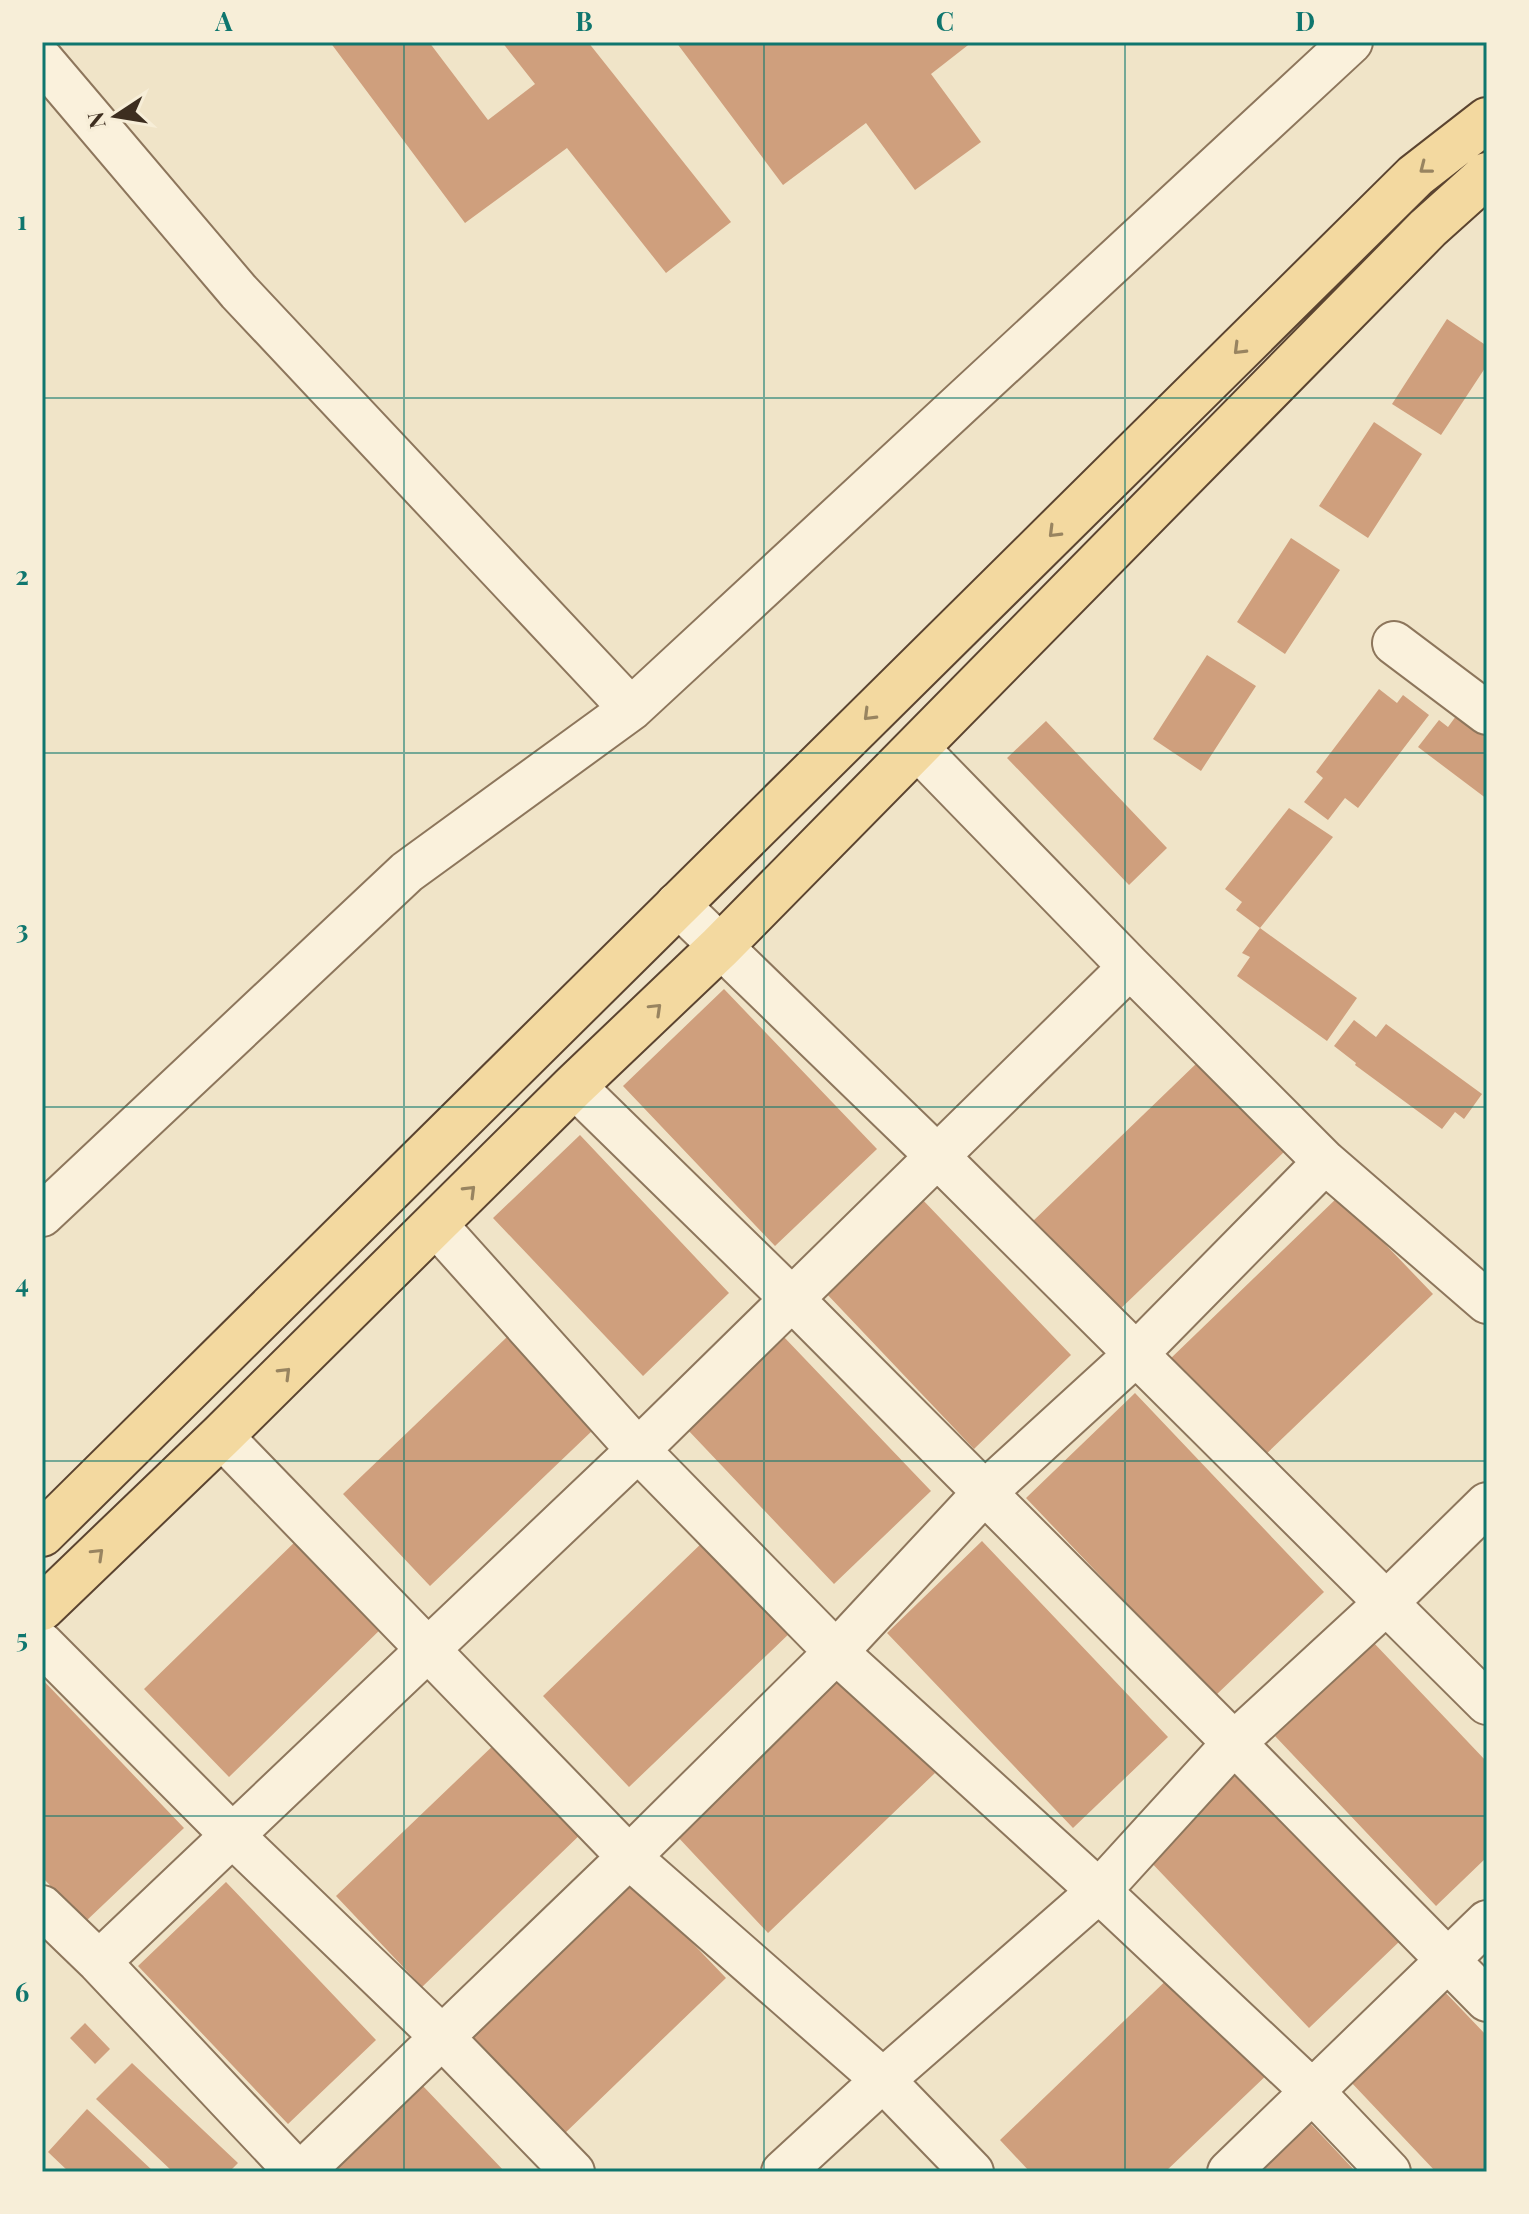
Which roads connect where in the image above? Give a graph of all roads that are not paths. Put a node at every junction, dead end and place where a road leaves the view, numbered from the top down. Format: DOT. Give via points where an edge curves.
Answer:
graph roads {
  1 [pos="1351,42"];
  2 [pos="42,60"];
  3 [pos="1487,120"];
  4 [pos="1487,175"];
  5 [pos="1394,643"];
  6 [pos="631,709"];
  7 [pos="1487,713"];
  8 [pos="918,749"];
  9 [pos="677,904"];
  10 [pos="720,947"];
  11 [pos="1130,967"];
  12 [pos="574,1086"];
  13 [pos="937,1156"];
  14 [pos="1325,1162"];
  15 [pos="42,1215"];
  16 [pos="436,1225"];
  17 [pos="793,1300"];
  18 [pos="1487,1302"];
  19 [pos="1135,1355"];
  20 [pos="221,1436"];
  21 [pos="638,1450"];
  22 [pos="984,1493"];
  23 [pos="1487,1504"];
  24 [pos="42,1534"];
  25 [pos="1386,1603"];
  26 [pos="42,1608"];
  27 [pos="42,1644"];
  28 [pos="429,1651"];
  29 [pos="836,1652"];
  30 [pos="1487,1703"];
  31 [pos="1234,1743"];
  32 [pos="233,1836"];
  33 [pos="629,1857"];
  34 [pos="1099,1891"];
  35 [pos="42,1907"];
  36 [pos="1487,1922"];
  37 [pos="1447,1961"];
  38 [pos="99,1962"];
  39 [pos="1487,2000"];
  40 [pos="442,2037"];
  41 [pos="883,2080"];
  42 [pos="1312,2091"];
  43 [pos="299,2172"];
  44 [pos="573,2172"];
  45 [pos="783,2172"];
  46 [pos="972,2172"];
  47 [pos="1229,2172"];
  48 [pos="1389,2172"];
  1 -- 6 [label="street"];
  2 -- 6 [label="street" via="239,292"];
  3 -- 9 [label="main road, one-way" via="1415,176"];
  4 -- 8 [label="main road" via="1417,239"];
  5 -- 7 [label="street"];
  6 -- 15 [label="street" via="407,872"];
  8 -- 10 [label="main road"];
  8 -- 11 [label="street"];
  9 -- 10 [label="street"];
  9 -- 24 [label="main road"];
  12 -- 10 [label="main road, one-way"];
  10 -- 13 [label="street"];
  11 -- 13 [label="street"];
  11 -- 14 [label="street"];
  16 -- 12 [label="main road, one-way"];
  12 -- 17 [label="street"];
  13 -- 17 [label="street"];
  13 -- 19 [label="street"];
  14 -- 18 [label="street"];
  14 -- 19 [label="street"];
  20 -- 16 [label="main road, one-way"];
  16 -- 21 [label="street"];
  17 -- 21 [label="street"];
  17 -- 22 [label="street"];
  19 -- 22 [label="street"];
  19 -- 25 [label="street"];
  26 -- 20 [label="main road, one-way"];
  20 -- 28 [label="street"];
  21 -- 28 [label="street"];
  21 -- 29 [label="street"];
  22 -- 29 [label="street"];
  22 -- 31 [label="street"];
  23 -- 25 [label="street"];
  25 -- 30 [label="street"];
  25 -- 31 [label="street"];
  27 -- 32 [label="street"];
  28 -- 32 [label="street"];
  28 -- 33 [label="street"];
  29 -- 33 [label="street"];
  29 -- 34 [label="street"];
  31 -- 34 [label="street"];
  31 -- 37 [label="street"];
  32 -- 38 [label="street"];
  32 -- 40 [label="street"];
  33 -- 40 [label="street"];
  33 -- 41 [label="street"];
  34 -- 41 [label="street"];
  34 -- 42 [label="street"];
  35 -- 38 [label="street"];
  36 -- 37 [label="street"];
  37 -- 39 [label="street"];
  37 -- 42 [label="street"];
  38 -- 43 [label="street"];
  40 -- 43 [label="street"];
  40 -- 44 [label="street"];
  41 -- 45 [label="street"];
  41 -- 46 [label="street"];
  42 -- 47 [label="street"];
  42 -- 48 [label="street"];
}
